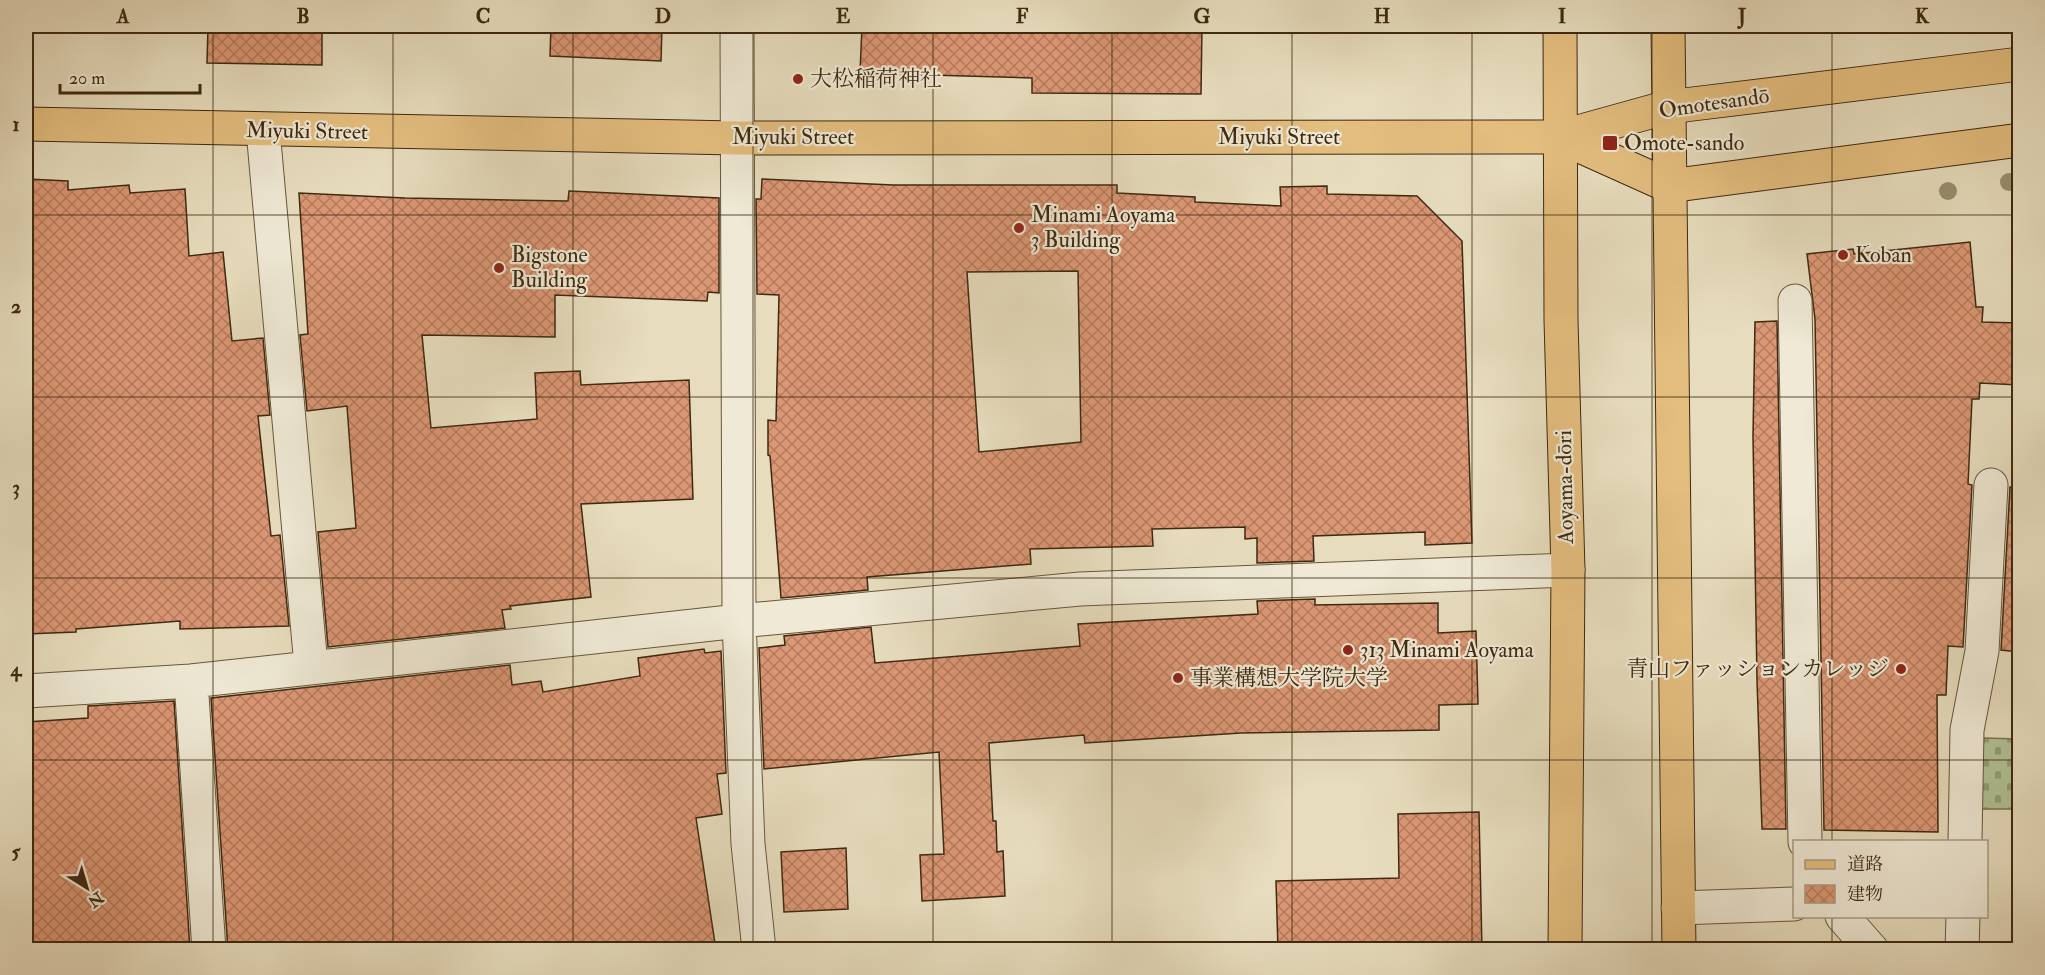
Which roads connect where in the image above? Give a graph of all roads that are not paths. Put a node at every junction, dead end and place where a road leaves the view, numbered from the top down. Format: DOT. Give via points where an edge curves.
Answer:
graph roads {
  1 [pos="737,26"];
  2 [pos="1560,26"];
  3 [pos="1668,26"];
  4 [pos="2019,64"];
  5 [pos="1668,107"];
  6 [pos="26,124"];
  7 [pos="263,130"];
  8 [pos="1560,137"];
  9 [pos="736,138"];
  10 [pos="2019,140"];
  11 [pos="1669,186"];
  12 [pos="1795,301"];
  13 [pos="1991,485"];
  14 [pos="1568,570"];
  15 [pos="739,621"];
  16 [pos="311,666"];
  17 [pos="191,681"];
  18 [pos="26,691"];
  19 [pos="1805,840"];
  20 [pos="1965,840"];
  21 [pos="1793,904"];
  22 [pos="1678,908"];
  23 [pos="1844,918"];
  24 [pos="1963,918"];
  25 [pos="209,950"];
  26 [pos="759,950"];
  27 [pos="1565,950"];
  28 [pos="1679,950"];
  29 [pos="1872,950"];
  30 [pos="1962,950"];
  1 -- 9 [label="street"];
  2 -- 8 [label="main road, Aoyama-dōri"];
  3 -- 5 [label="main road"];
  4 -- 5 [label="main road, Omotesandō"];
  5 -- 8 [label="main road, Omotesandō"];
  5 -- 11 [label="main road"];
  6 -- 7 [label="main road, Miyuki Street"];
  7 -- 9 [label="main road, Miyuki Street"];
  7 -- 16 [label="street"];
  8 -- 9 [label="main road, Miyuki Street"];
  8 -- 11 [label="main road"];
  8 -- 14 [label="main road, Aoyama-dōri"];
  9 -- 15 [label="street"];
  10 -- 11 [label="main road"];
  11 -- 22 [label="main road"];
  12 -- 19 [label="street"];
  13 -- 20 [label="street" via="1982,651 1967,730"];
  14 -- 15 [label="street" via="1080,589"];
  14 -- 27 [label="main road, Aoyama-dōri"];
  15 -- 16 [label="street"];
  15 -- 26 [label="street" via="748,844"];
  16 -- 17 [label="street"];
  17 -- 18 [label="street"];
  17 -- 25 [label="street"];
  21 -- 22 [label="street"];
  22 -- 28 [label="main road"];
  23 -- 29 [label="street"];
  24 -- 30 [label="street"];
}
